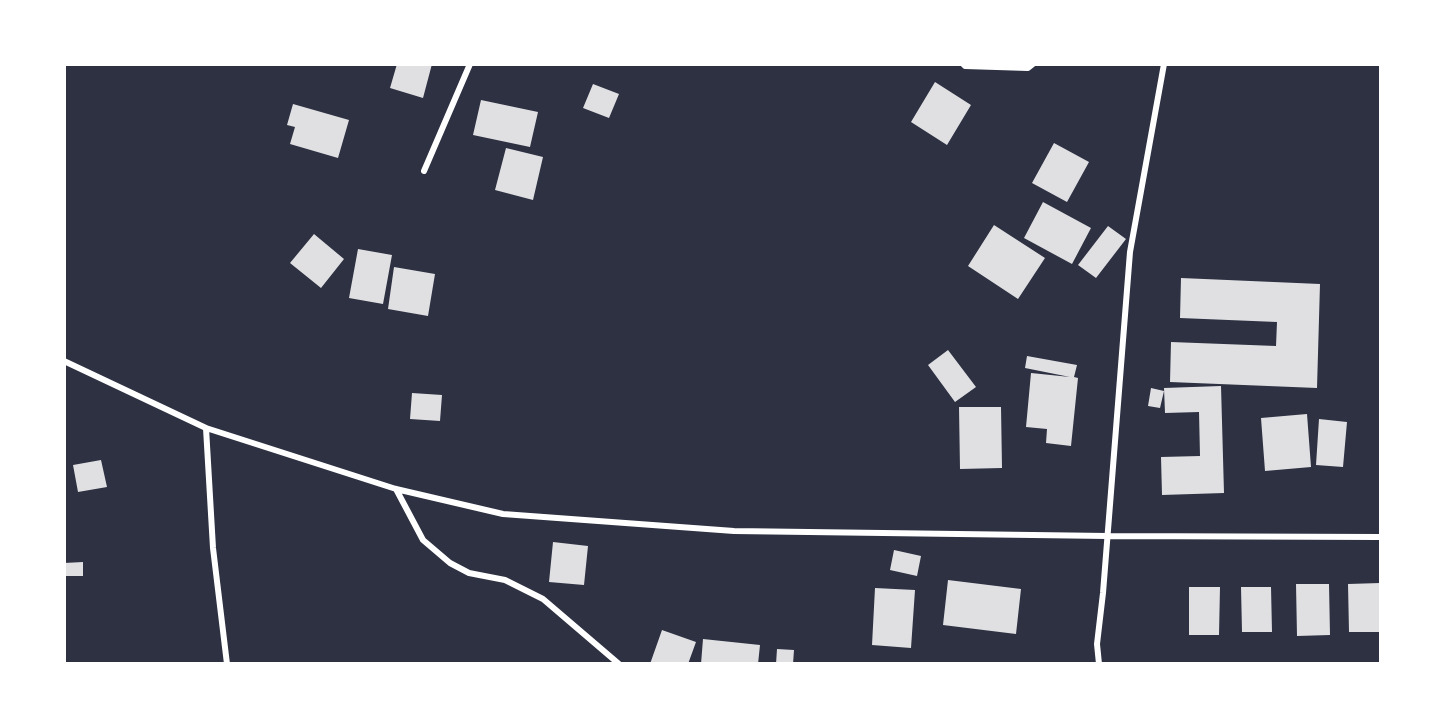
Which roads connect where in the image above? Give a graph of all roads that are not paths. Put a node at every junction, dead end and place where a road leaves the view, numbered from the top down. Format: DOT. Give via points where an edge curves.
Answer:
graph roads {
  1 [pos="470,64"];
  2 [pos="963,64"];
  3 [pos="1033,64"];
  4 [pos="1164,64"];
  5 [pos="424,171"];
  6 [pos="64,361"];
  7 [pos="206,428"];
  8 [pos="396,489"];
  9 [pos="1107,536"];
  10 [pos="1380,537"];
  11 [pos="226,663"];
  12 [pos="619,663"];
  13 [pos="1099,663"];
  1 -- 5 [label="street"];
  2 -- 3 [label="street" via="1028,68"];
  4 -- 9 [label="street" via="1130,252"];
  6 -- 7 [label="street"];
  7 -- 8 [label="street"];
  7 -- 11 [label="street" via="213,548"];
  8 -- 9 [label="street" via="503,514 734,531"];
  8 -- 12 [label="street" via="423,540 450,563 469,573 505,580 543,599"];
  9 -- 10 [label="street"];
  9 -- 13 [label="street" via="1097,644"];
}
